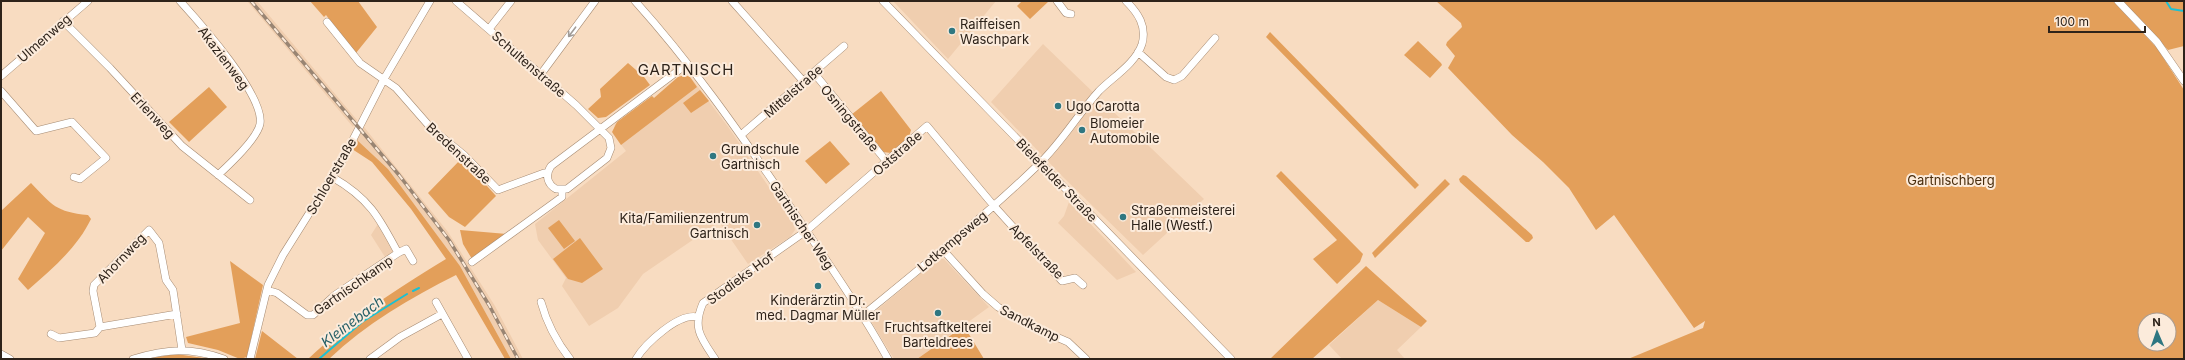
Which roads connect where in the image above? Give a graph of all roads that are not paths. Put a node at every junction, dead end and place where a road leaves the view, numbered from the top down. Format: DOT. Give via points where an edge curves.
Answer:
graph roads {
  1 [pos="88,1"];
  2 [pos="180,1"];
  3 [pos="430,1"];
  4 [pos="456,1"];
  5 [pos="511,1"];
  6 [pos="595,1"];
  7 [pos="635,1"];
  8 [pos="732,1"];
  9 [pos="883,1"];
  10 [pos="1057,1"];
  11 [pos="1126,1"];
  12 [pos="2118,1"];
  13 [pos="1071,14"];
  14 [pos="63,21"];
  15 [pos="327,22"];
  16 [pos="489,29"];
  17 [pos="1215,38"];
  18 [pos="844,46"];
  19 [pos="1138,52"];
  20 [pos="687,64"];
  21 [pos="814,73"];
  22 [pos="541,74"];
  23 [pos="1,76"];
  24 [pos="384,79"];
  25 [pos="2184,81"];
  26 [pos="804,82"];
  27 [pos="1,91"];
  28 [pos="601,129"];
  29 [pos="741,135"];
  30 [pos="887,162"];
  31 [pos="1040,163"];
  32 [pos="548,173"];
  33 [pos="218,176"];
  34 [pos="74,177"];
  35 [pos="332,177"];
  36 [pos="562,190"];
  37 [pos="250,200"];
  38 [pos="994,206"];
  39 [pos="806,231"];
  40 [pos="943,250"];
  41 [pos="398,253"];
  42 [pos="413,261"];
  43 [pos="472,262"];
  44 [pos="1083,285"];
  45 [pos="267,290"];
  46 [pos="436,302"];
  47 [pos="541,302"];
  48 [pos="177,314"];
  49 [pos="442,314"];
  50 [pos="862,316"];
  51 [pos="697,317"];
  52 [pos="100,327"];
  53 [pos="51,334"];
  54 [pos="182,350"];
  55 [pos="1,354"];
  56 [pos="10,359"];
  57 [pos="133,359"];
  58 [pos="224,359"];
  59 [pos="250,359"];
  60 [pos="370,359"];
  61 [pos="468,359"];
  62 [pos="570,359"];
  63 [pos="636,359"];
  64 [pos="715,359"];
  65 [pos="888,359"];
  66 [pos="1086,359"];
  67 [pos="1231,359"];
  1 -- 14 [label="street, Ulmenweg"];
  2 -- 33 [label="street, Akazienweg" via="243,77 261,117 254,135"];
  3 -- 24 [label="street, Schloerstraße"];
  4 -- 16 [label="street, Schultenstraße"];
  5 -- 16 [label="street"];
  6 -- 22 [label="street, one-way"];
  7 -- 20 [label="street, Gartnischer Weg"];
  8 -- 26 [label="street, Osningstraße"];
  9 -- 31 [label="street, Bielefelder Straße"];
  10 -- 13 [label="street" via="1066,13"];
  11 -- 19 [label="street" via="1135,11 1143,27"];
  12 -- 25 [label="street" via="2157,42"];
  14 -- 23 [label="street, Ulmenweg"];
  14 -- 33 [label="street, Erlenweg" via="182,146"];
  15 -- 24 [label="street" via="360,63"];
  16 -- 22 [label="street, Schultenstraße"];
  17 -- 19 [label="street" via="1182,76 1174,80 1166,77"];
  18 -- 21 [label="street, Mittelstraße"];
  19 -- 31 [label="street, Lotkampsweg" via="1099,92"];
  20 -- 28 [label="street"];
  20 -- 29 [label="street, Gartnischer Weg"];
  21 -- 26 [label="street, Mittelstraße"];
  21 -- 30 [label="street, Osningstraße"];
  22 -- 28 [label="street, Schultenstraße"];
  24 -- 32 [label="street, Bredenstraße" via="396,88 431,128 464,155 498,190"];
  24 -- 35 [label="street, Schloerstraße"];
  26 -- 29 [label="street, Mittelstraße"];
  27 -- 34 [label="street" via="36,131 72,122 106,158 80,180"];
  28 -- 32 [label="street" via="551,166"];
  28 -- 36 [label="street" via="611,143 607,158 571,187"];
  29 -- 39 [label="street, Gartnischer Weg"];
  30 -- 38 [label="street, Oststraße" via="927,126"];
  30 -- 39 [label="street, Oststraße"];
  31 -- 38 [label="street, Lotkampsweg"];
  31 -- 67 [label="street, Bielefelder Straße"];
  32 -- 36 [label="street" via="550,184"];
  33 -- 37 [label="street, Erlenweg"];
  35 -- 41 [label="street, Gartnischkamp" via="351,188 367,202 378,216"];
  35 -- 45 [label="street, Schloerstraße" via="283,255"];
  36 -- 43 [label="street" via="562,197"];
  38 -- 40 [label="street, Lotkampsweg"];
  38 -- 44 [label="street, Apfelstraße" via="1062,281 1076,278"];
  39 -- 50 [label="street, Gartnischer Weg"];
  39 -- 51 [label="street, Stodieks Hof" via="703,303"];
  40 -- 50 [label="street, Lotkampsweg"];
  40 -- 66 [label="street, Sandkamp" via="998,307 1031,326 1068,342"];
  41 -- 42 [label="street, Gartnischkamp" via="406,249"];
  41 -- 45 [label="street, Gartnischkamp" via="335,295 313,315 307,315 277,293"];
  45 -- 59 [label="street, Schloerstraße"];
  46 -- 49 [label="street"];
  47 -- 62 [label="street" via="546,323"];
  48 -- 52 [label="street"];
  48 -- 52 [label="street, Ahornweg" via="173,290 166,280 159,243 148,230 94,285"];
  48 -- 54 [label="street, Ahornweg"];
  49 -- 60 [label="street" via="400,337"];
  49 -- 61 [label="street"];
  50 -- 65 [label="street, Gartnischer Weg"];
  51 -- 63 [label="street" via="685,317 652,339 642,348"];
  51 -- 64 [label="street, Stodieks Hof" via="700,335"];
  52 -- 53 [label="street" via="95,333 59,338"];
  54 -- 57 [label="street" via="157,352"];
  54 -- 58 [label="street" via="206,353"];
  55 -- 56 [label="street"];
}
